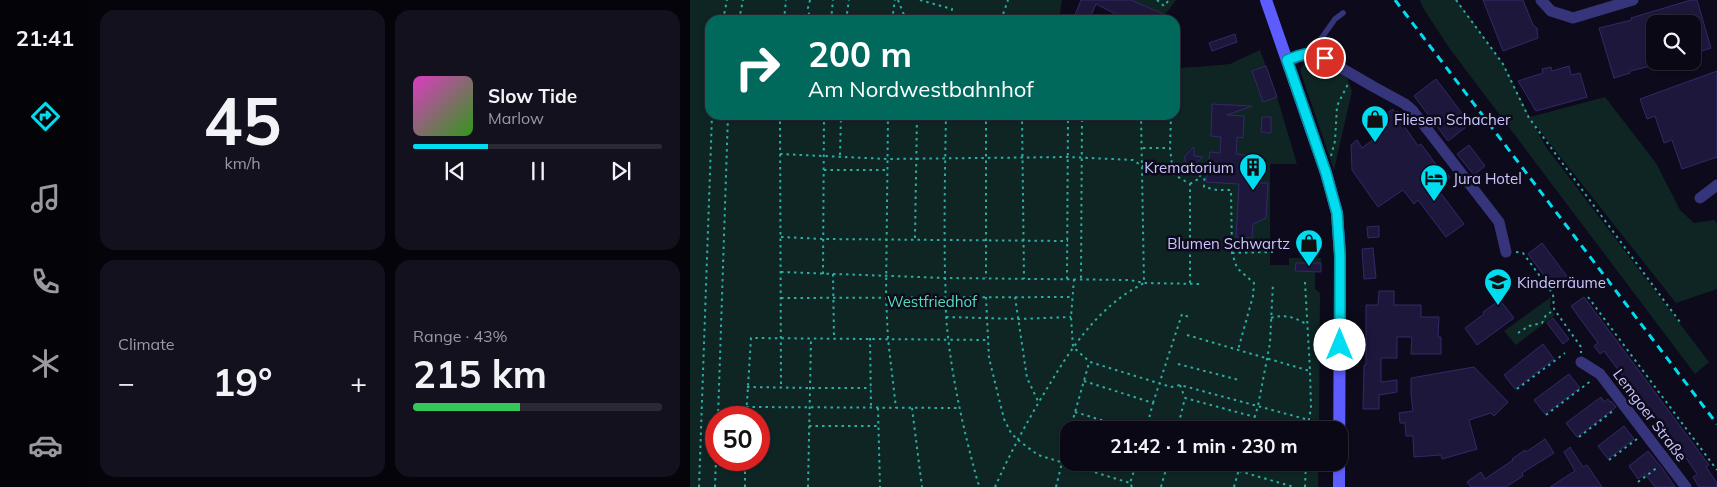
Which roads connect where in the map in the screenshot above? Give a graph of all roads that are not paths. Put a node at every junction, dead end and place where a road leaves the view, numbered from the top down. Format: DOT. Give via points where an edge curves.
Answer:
graph roads {
  1 [pos="1266,0"];
  2 [pos="1541,0"];
  3 [pos="1633,0"];
  4 [pos="1343,12"];
  5 [pos="1311,53"];
  6 [pos="1287,60"];
  7 [pos="1717,184"];
  8 [pos="1700,198"];
  9 [pos="1506,252"];
  10 [pos="1581,362"];
  11 [pos="1339,487"];
  12 [pos="1686,487"];
  1 -- 6 [label="main road"];
  2 -- 3 [label="street" via="1551,11 1574,18"];
  4 -- 5 [label="lane"];
  5 -- 6 [label="street"];
  5 -- 9 [label="street" via="1396,98 1413,111 1499,222"];
  6 -- 11 [label="main road" via="1335,202 1340,233"];
  7 -- 8 [label="street"];
  10 -- 12 [label="street, Lemgoer Straße" via="1600,374"];
}
